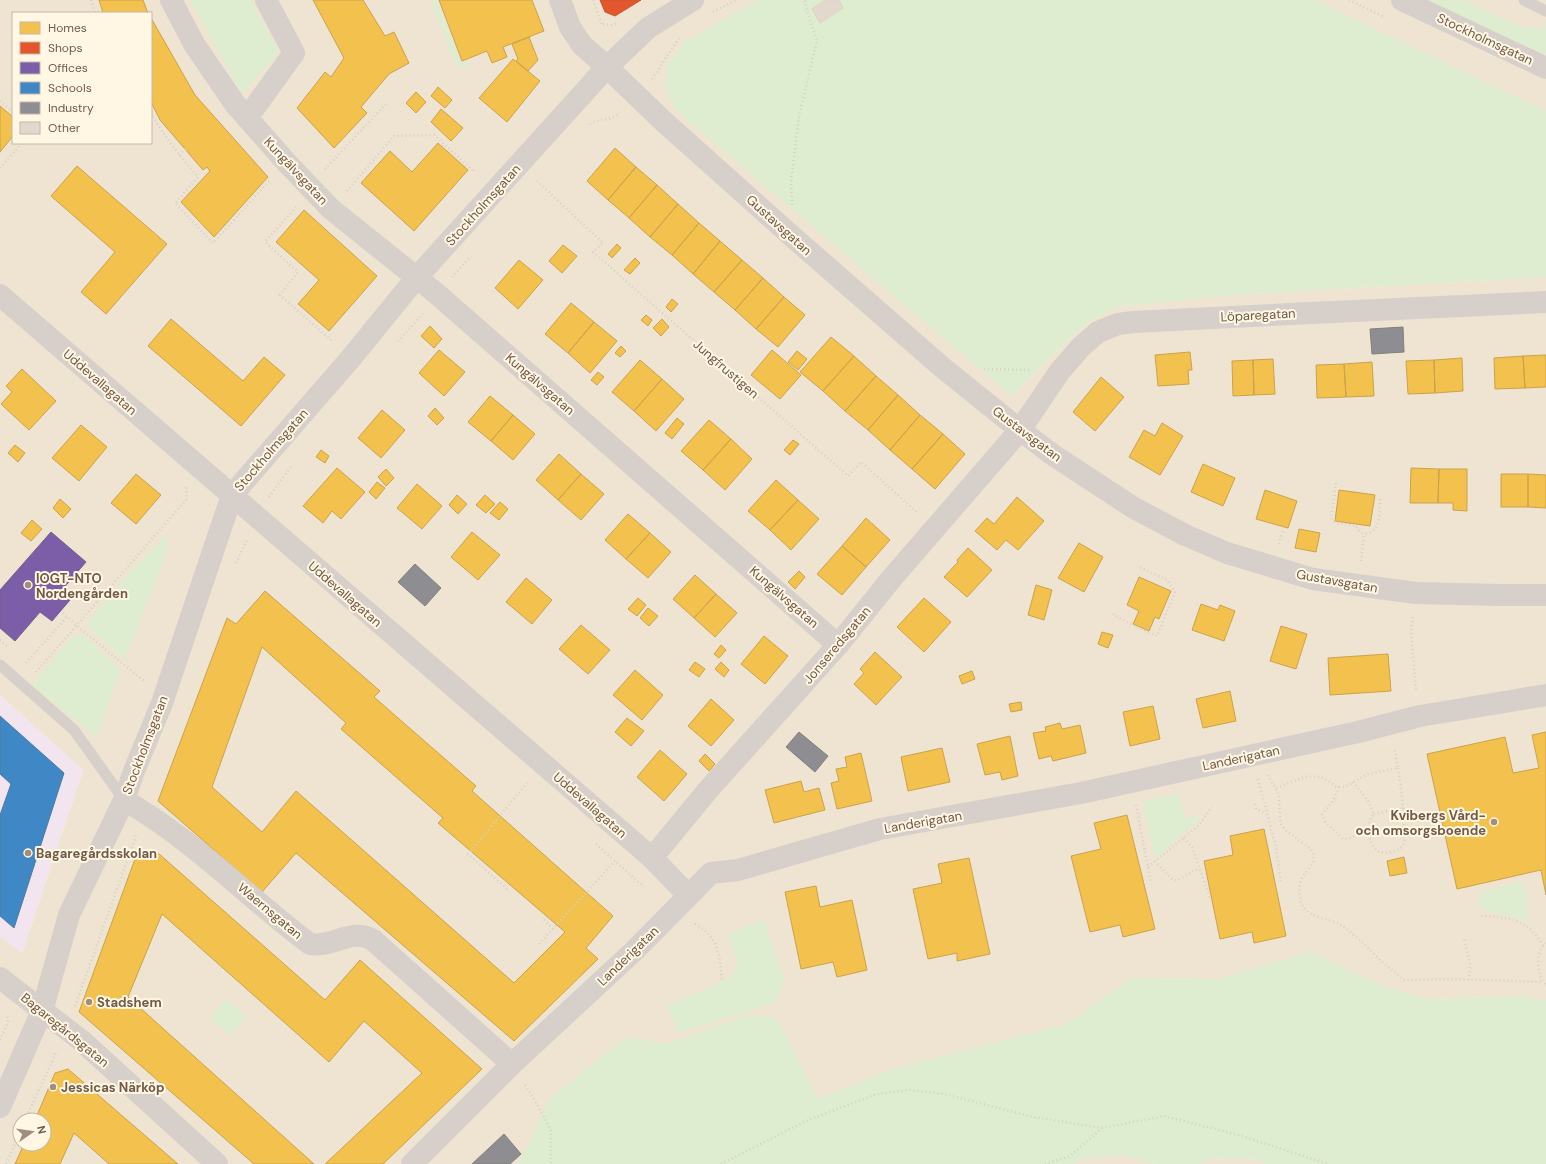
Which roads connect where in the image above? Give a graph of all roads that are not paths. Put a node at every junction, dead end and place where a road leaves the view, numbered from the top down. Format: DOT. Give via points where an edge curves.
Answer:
graph roads {
  1 [pos="171,0"];
  2 [pos="266,0"];
  3 [pos="560,0"];
  4 [pos="693,0"];
  5 [pos="1402,0"];
  6 [pos="1524,0"];
  7 [pos="1546,10"];
  8 [pos="607,67"];
  9 [pos="1546,68"];
  10 [pos="247,118"];
  11 [pos="417,277"];
  12 [pos="0,295"];
  13 [pos="1546,302"];
  14 [pos="1020,430"];
  15 [pos="232,495"];
  16 [pos="1546,595"];
  17 [pos="838,645"];
  18 [pos="0,665"];
  19 [pos="1546,695"];
  20 [pos="124,800"];
  21 [pos="652,858"];
  22 [pos="688,895"];
  23 [pos="0,978"];
  24 [pos="42,1011"];
  25 [pos="512,1064"];
  26 [pos="0,1107"];
  27 [pos="217,1164"];
  28 [pos="412,1164"];
  1 -- 10 [label="street, Kungälvsgatan" via="194,44"];
  2 -- 10 [label="street" via="294,53"];
  3 -- 8 [label="street, Gustavsgatan" via="570,26 582,45"];
  4 -- 8 [label="street, Stockholmsgatan" via="648,28"];
  5 -- 9 [label="street, Stockholmsgatan"];
  6 -- 7 [label="lane"];
  8 -- 11 [label="street, Stockholmsgatan"];
  8 -- 14 [label="street, Gustavsgatan" via="795,239 943,368"];
  10 -- 11 [label="street, Kungälvsgatan" via="331,209"];
  11 -- 15 [label="street, Stockholmsgatan" via="351,358"];
  11 -- 17 [label="street, Kungälvsgatan"];
  12 -- 15 [label="street, Uddevallagatan"];
  13 -- 14 [label="street, Löparegatan" via="1118,324 1098,332 1081,347 1060,371"];
  14 -- 16 [label="street, Gustavsgatan" via="1134,508 1226,553 1312,579 1402,592"];
  14 -- 17 [label="street, Jonseredsgatan" via="892,578"];
  15 -- 20 [label="street, Stockholmsgatan" via="164,697"];
  15 -- 21 [label="street, Uddevallagatan"];
  17 -- 21 [label="street, Jonseredsgatan" via="708,790"];
  18 -- 20 [label="lane" via="74,730"];
  19 -- 22 [label="street, Landerigatan" via="1420,716 1081,793 880,830 738,870 711,873"];
  20 -- 24 [label="street, Stockholmsgatan" via="69,915"];
  20 -- 25 [label="street, Waernsgatan" via="184,839 310,944 318,946 351,936 366,936 373,940"];
  21 -- 22 [label="street, Uddevallagatan"];
  22 -- 25 [label="street, Landerigatan" via="635,950"];
  23 -- 24 [label="street, Bagaregårdsgatan"];
  24 -- 26 [label="street, Stockholmsgatan"];
  24 -- 27 [label="street, Bagaregårdsgatan" via="67,1029"];
  25 -- 28 [label="street, Landerigatan"];
}
